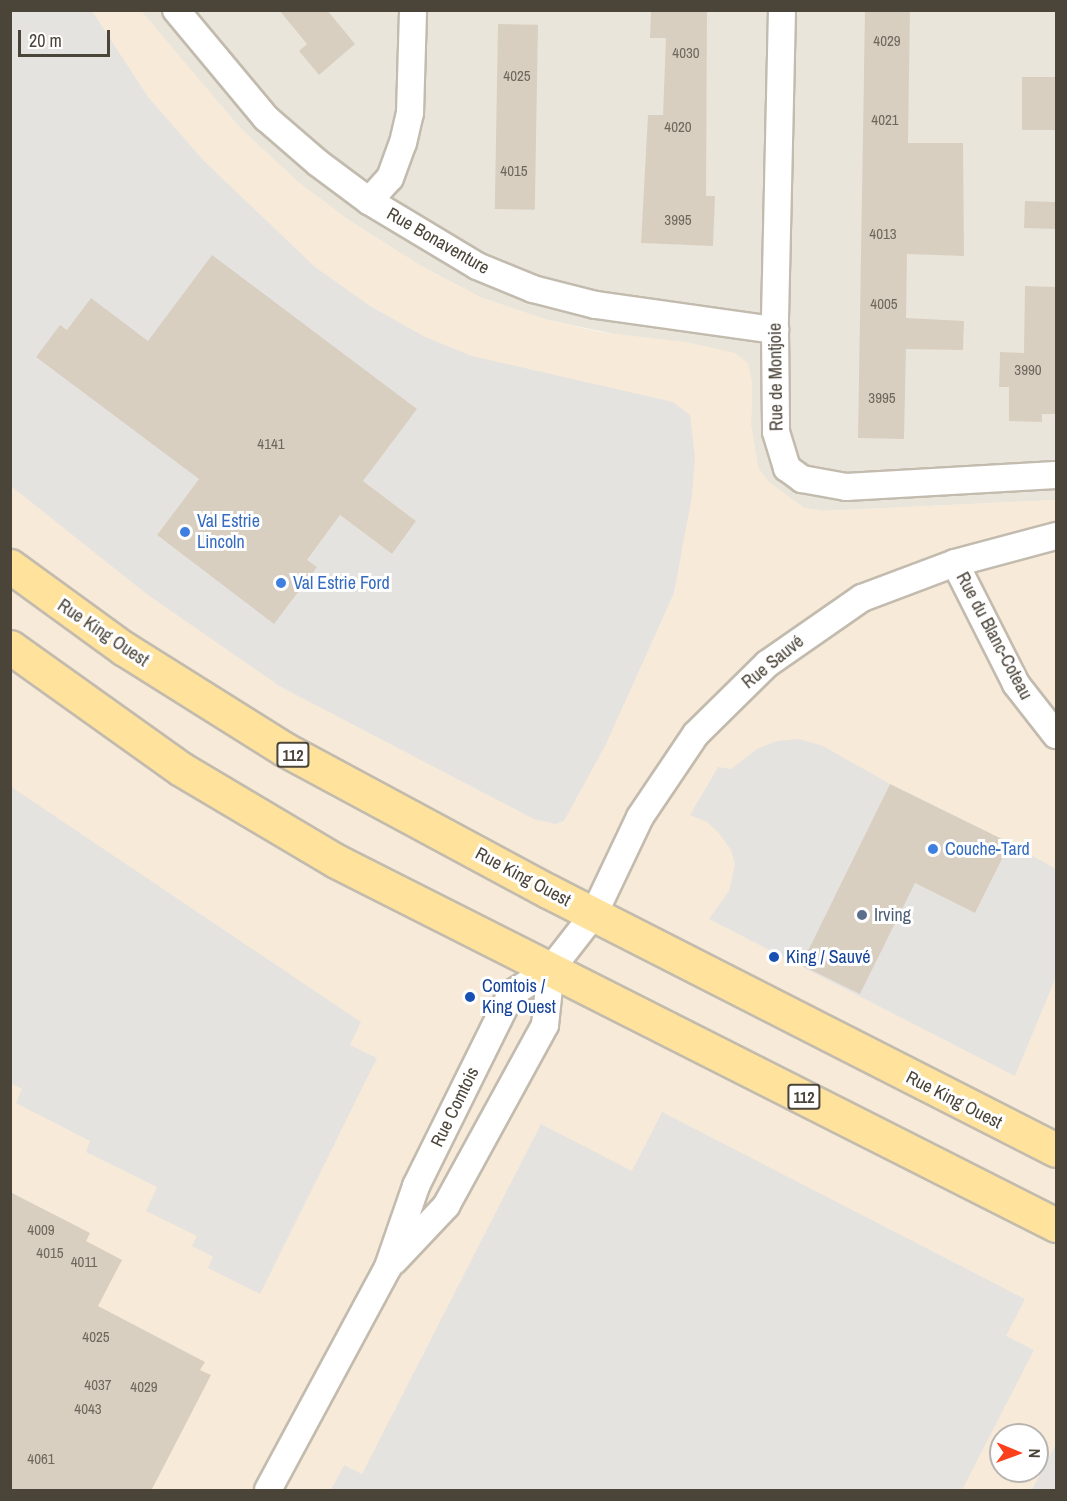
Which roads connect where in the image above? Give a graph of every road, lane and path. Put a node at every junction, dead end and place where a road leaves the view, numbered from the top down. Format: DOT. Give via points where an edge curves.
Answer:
graph roads {
  1 [pos="176,10"];
  2 [pos="413,10"];
  3 [pos="782,10"];
  4 [pos="369,201"];
  5 [pos="775,330"];
  6 [pos="1056,475"];
  7 [pos="1056,536"];
  8 [pos="955,563"];
  9 [pos="10,566"];
  10 [pos="10,647"];
  11 [pos="1056,735"];
  12 [pos="594,914"];
  13 [pos="551,969"];
  14 [pos="1056,1150"];
  15 [pos="1056,1225"];
  16 [pos="388,1267"];
  17 [pos="268,1491"];
  1 -- 4 [label="street, Rue Bonaventure" via="266,118"];
  2 -- 4 [label="street" via="410,113 404,143 390,178"];
  3 -- 5 [label="street, Rue de Montjoie"];
  4 -- 5 [label="street, Rue Bonaventure" via="477,266 533,289 652,315"];
  5 -- 6 [label="street, Rue de Montjoie" via="779,453 787,468 802,479 846,487"];
  7 -- 8 [label="street, Rue Sauvé"];
  8 -- 11 [label="street, Rue du Blanc-Coteau" via="1016,684"];
  8 -- 12 [label="street, Rue Sauvé" via="862,598 767,664 732,696 667,773 639,817"];
  9 -- 12 [label="main road, Rue King Ouest / 112" via="142,660 284,749"];
  10 -- 13 [label="main road, 112" via="134,738 250,813 336,861"];
  12 -- 13 [label="street, Rue Comtois"];
  12 -- 14 [label="main road, Rue King Ouest / 112"];
  13 -- 15 [label="main road, 112"];
  13 -- 16 [label="street, Rue Comtois" via="545,1025 458,1186 446,1206"];
  13 -- 16 [label="street, Rue Comtois" via="511,994 416,1186"];
  16 -- 17 [label="street, Rue Comtois"];
}
